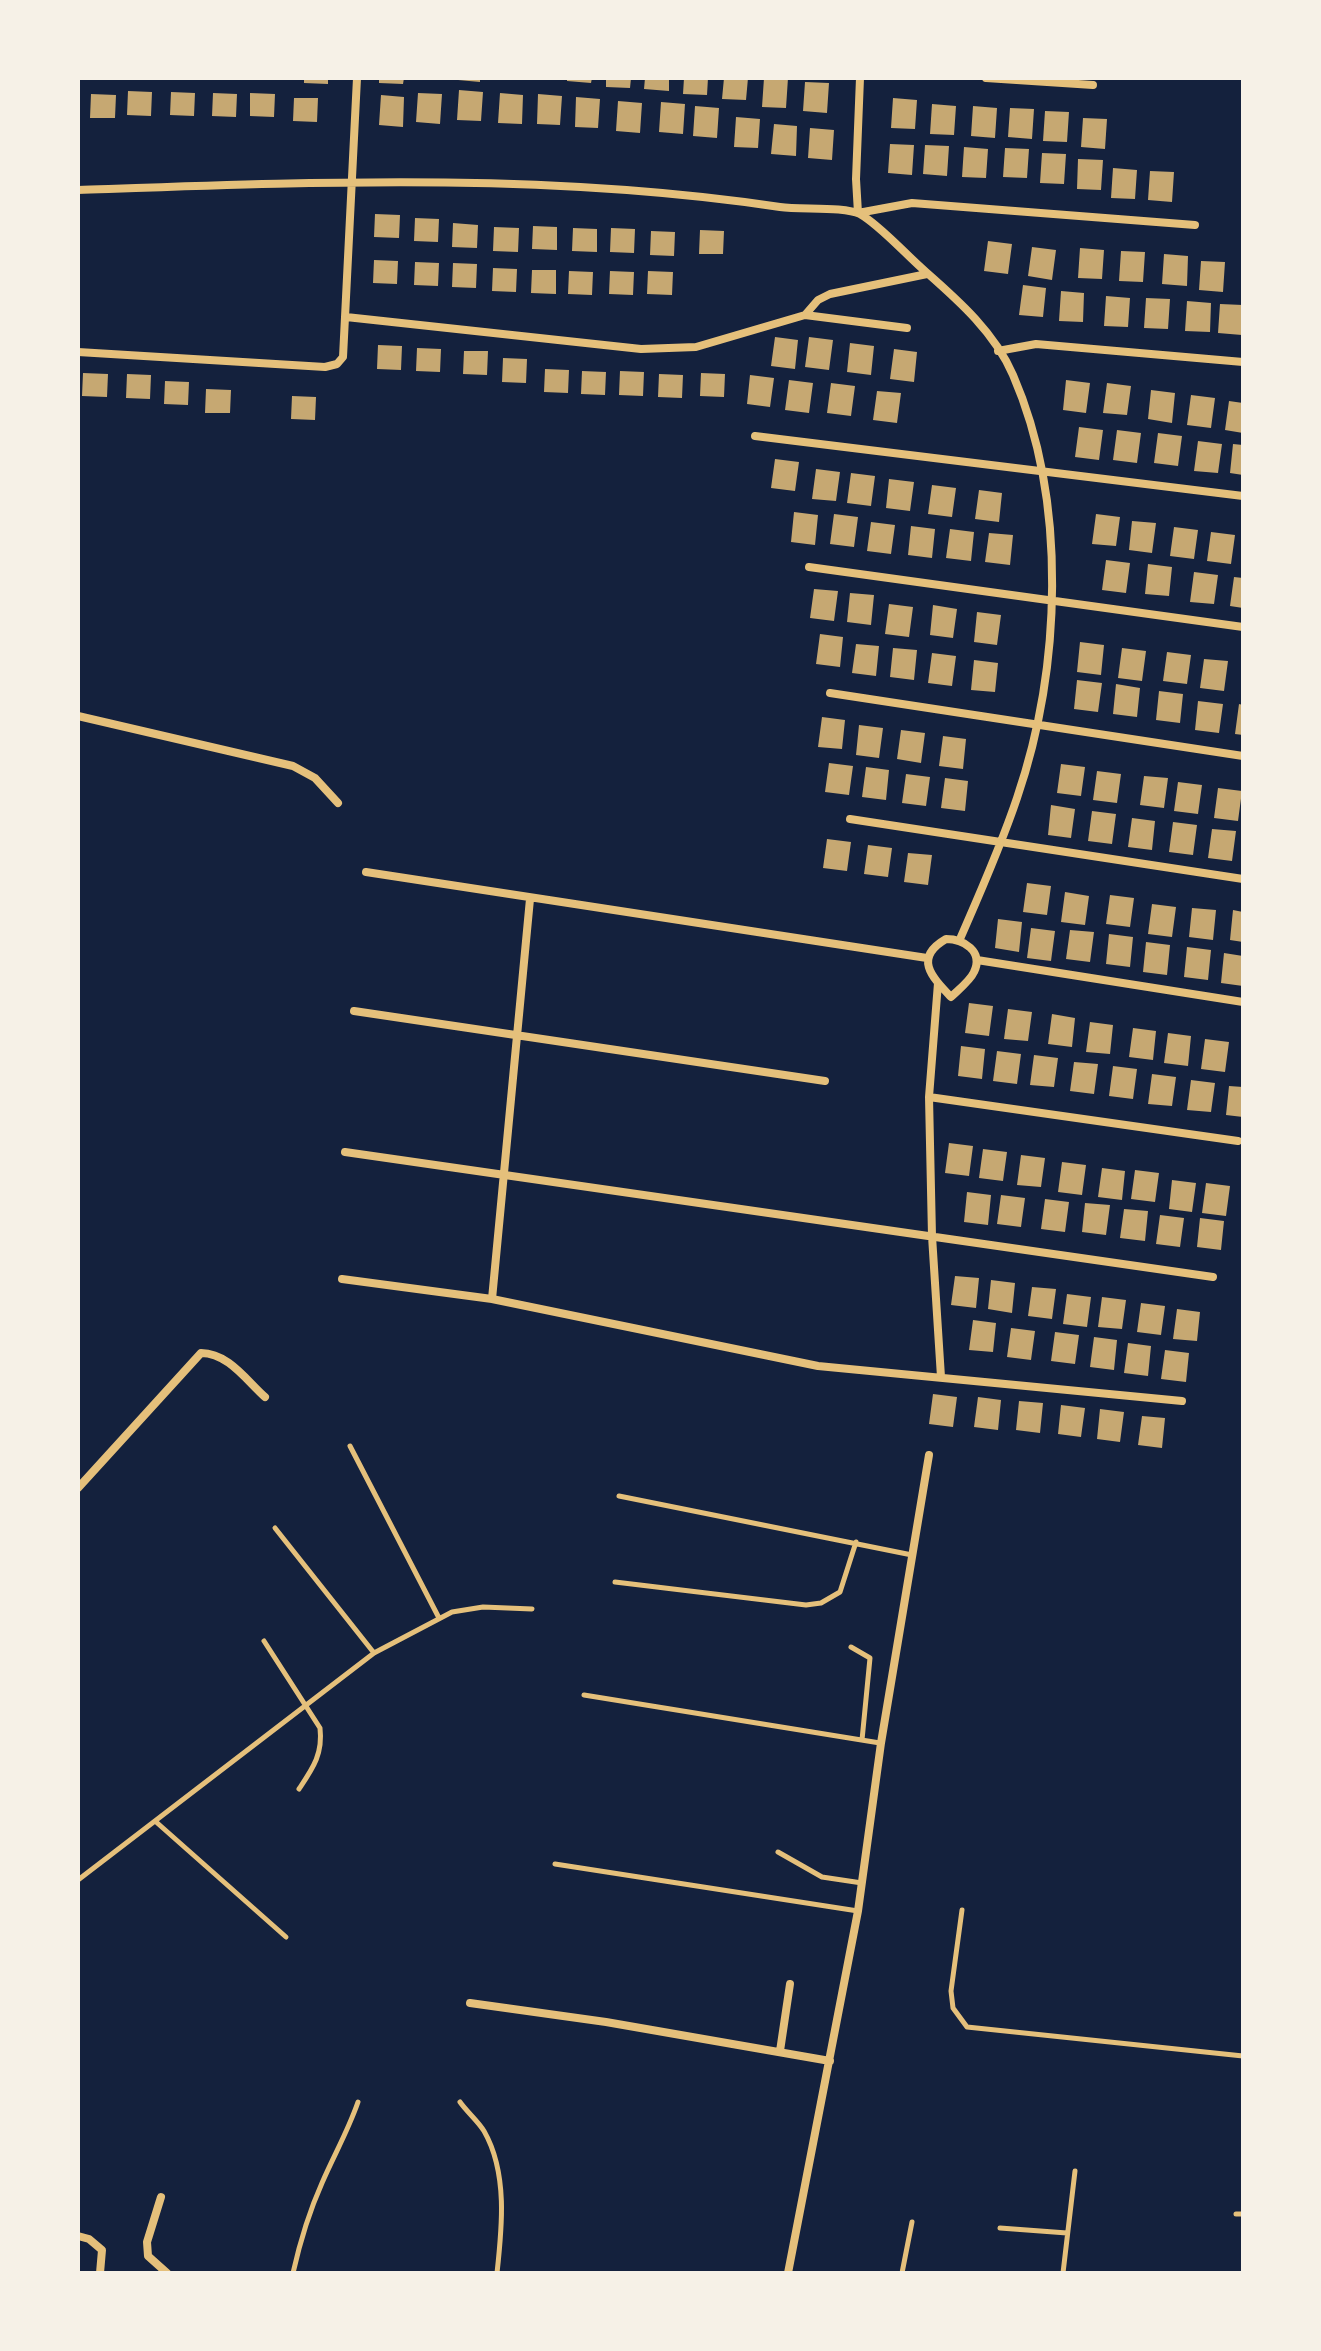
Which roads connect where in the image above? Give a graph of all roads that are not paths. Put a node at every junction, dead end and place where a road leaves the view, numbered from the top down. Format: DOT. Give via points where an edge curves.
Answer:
graph roads {
  1 [pos="357,78"];
  2 [pos="860,78"];
  3 [pos="986,78"];
  4 [pos="1093,85"];
  5 [pos="353,181"];
  6 [pos="78,190"];
  7 [pos="858,213"];
  8 [pos="1195,225"];
  9 [pos="927,274"];
  10 [pos="805,315"];
  11 [pos="346,317"];
  12 [pos="907,328"];
  13 [pos="998,351"];
  14 [pos="78,352"];
  15 [pos="1243,362"];
  16 [pos="755,436"];
  17 [pos="1041,472"];
  18 [pos="1243,496"];
  19 [pos="809,567"];
  20 [pos="1055,601"];
  21 [pos="1243,627"];
  22 [pos="830,693"];
  23 [pos="78,716"];
  24 [pos="1036,724"];
  25 [pos="1243,756"];
  26 [pos="338,803"];
  27 [pos="850,819"];
  28 [pos="1001,841"];
  29 [pos="366,872"];
  30 [pos="1243,879"];
  31 [pos="530,899"];
  32 [pos="960,939"];
  33 [pos="927,958"];
  34 [pos="977,960"];
  35 [pos="938,983"];
  36 [pos="1243,1002"];
  37 [pos="354,1011"];
  38 [pos="517,1034"];
  39 [pos="825,1081"];
  40 [pos="929,1097"];
  41 [pos="1238,1141"];
  42 [pos="345,1152"];
  43 [pos="505,1173"];
  44 [pos="932,1236"];
  45 [pos="1213,1277"];
  46 [pos="342,1279"];
  47 [pos="492,1299"];
  48 [pos="941,1377"];
  49 [pos="265,1397"];
  50 [pos="1182,1401"];
  51 [pos="350,1446"];
  52 [pos="929,1455"];
  53 [pos="78,1488"];
  54 [pos="619,1496"];
  55 [pos="275,1528"];
  56 [pos="856,1542"];
  57 [pos="913,1556"];
  58 [pos="615,1582"];
  59 [pos="532,1609"];
  60 [pos="439,1618"];
  61 [pos="264,1641"];
  62 [pos="851,1647"];
  63 [pos="374,1653"];
  64 [pos="584,1695"];
  65 [pos="307,1705"];
  66 [pos="862,1740"];
  67 [pos="881,1743"];
  68 [pos="299,1789"];
  69 [pos="155,1821"];
  70 [pos="778,1852"];
  71 [pos="555,1864"];
  72 [pos="78,1880"];
  73 [pos="862,1884"];
  74 [pos="962,1910"];
  75 [pos="858,1911"];
  76 [pos="286,1937"];
  77 [pos="790,1984"];
  78 [pos="470,2003"];
  79 [pos="780,2051"];
  80 [pos="1243,2056"];
  81 [pos="830,2061"];
  82 [pos="358,2102"];
  83 [pos="460,2102"];
  84 [pos="1075,2171"];
  85 [pos="161,2197"];
  86 [pos="912,2222"];
  87 [pos="1000,2228"];
  88 [pos="1068,2233"];
  89 [pos="78,2236"];
  90 [pos="100,2273"];
  91 [pos="167,2273"];
  92 [pos="293,2273"];
  93 [pos="497,2273"];
  94 [pos="788,2273"];
  95 [pos="902,2273"];
  96 [pos="1063,2273"];
  1 -- 5 [label="street"];
  2 -- 7 [label="street"];
  3 -- 4 [label="street"];
  5 -- 6 [label="street"];
  5 -- 7 [label="street" via="630,187"];
  5 -- 11 [label="street"];
  7 -- 8 [label="street" via="912,203"];
  7 -- 9 [label="street"];
  9 -- 10 [label="street" via="830,294"];
  9 -- 13 [label="street" via="972,314"];
  10 -- 11 [label="street" via="696,347 641,349"];
  10 -- 12 [label="street"];
  11 -- 14 [label="street" via="343,357 325,367"];
  13 -- 15 [label="street" via="1036,344"];
  13 -- 17 [label="street" via="1012,372"];
  16 -- 17 [label="street"];
  17 -- 18 [label="street"];
  17 -- 20 [label="street"];
  19 -- 20 [label="street"];
  20 -- 21 [label="street"];
  20 -- 24 [label="street"];
  22 -- 24 [label="street"];
  23 -- 26 [label="street" via="293,766 315,778"];
  24 -- 25 [label="street"];
  24 -- 28 [label="street"];
  27 -- 28 [label="street"];
  28 -- 30 [label="street"];
  28 -- 32 [label="street"];
  29 -- 31 [label="street"];
  31 -- 33 [label="street"];
  31 -- 38 [label="street"];
  32 -- 33 [label="street" via="946,939"];
  32 -- 34 [label="street"];
  33 -- 35 [label="street"];
  34 -- 35 [label="street" via="974,974 951,997"];
  34 -- 36 [label="street"];
  35 -- 40 [label="street"];
  37 -- 38 [label="street"];
  38 -- 39 [label="street"];
  38 -- 43 [label="street"];
  40 -- 41 [label="street"];
  40 -- 44 [label="street"];
  42 -- 43 [label="street"];
  43 -- 44 [label="street"];
  43 -- 47 [label="street"];
  44 -- 45 [label="street"];
  44 -- 48 [label="street"];
  46 -- 47 [label="street"];
  47 -- 48 [label="street" via="818,1366"];
  48 -- 50 [label="street"];
  49 -- 53 [label="street" via="226,1361 201,1353"];
  51 -- 60 [label="lane"];
  52 -- 57 [label="street"];
  54 -- 56 [label="lane"];
  55 -- 63 [label="lane"];
  56 -- 57 [label="lane"];
  56 -- 58 [label="lane" via="840,1592 821,1603"];
  57 -- 67 [label="street"];
  59 -- 60 [label="lane" via="483,1607"];
  60 -- 63 [label="lane"];
  61 -- 65 [label="lane"];
  62 -- 66 [label="lane" via="870,1658"];
  63 -- 65 [label="lane"];
  64 -- 66 [label="lane"];
  65 -- 68 [label="lane" via="322,1743 317,1763"];
  65 -- 69 [label="lane"];
  66 -- 67 [label="lane"];
  67 -- 73 [label="street"];
  69 -- 72 [label="lane"];
  69 -- 76 [label="lane"];
  70 -- 73 [label="lane" via="822,1877"];
  71 -- 75 [label="lane"];
  73 -- 75 [label="street"];
  74 -- 80 [label="lane" via="951,1991 953,2008 967,2027"];
  75 -- 81 [label="street"];
  77 -- 79 [label="street"];
  78 -- 79 [label="street"];
  79 -- 81 [label="street"];
  81 -- 94 [label="street"];
  82 -- 92 [label="lane" via="322,2182"];
  83 -- 93 [label="lane" via="484,2131 498,2170"];
  84 -- 88 [label="lane"];
  85 -- 91 [label="street" via="148,2256"];
  86 -- 95 [label="lane"];
  87 -- 88 [label="lane"];
  88 -- 96 [label="lane"];
  89 -- 90 [label="street" via="102,2250"];
}
